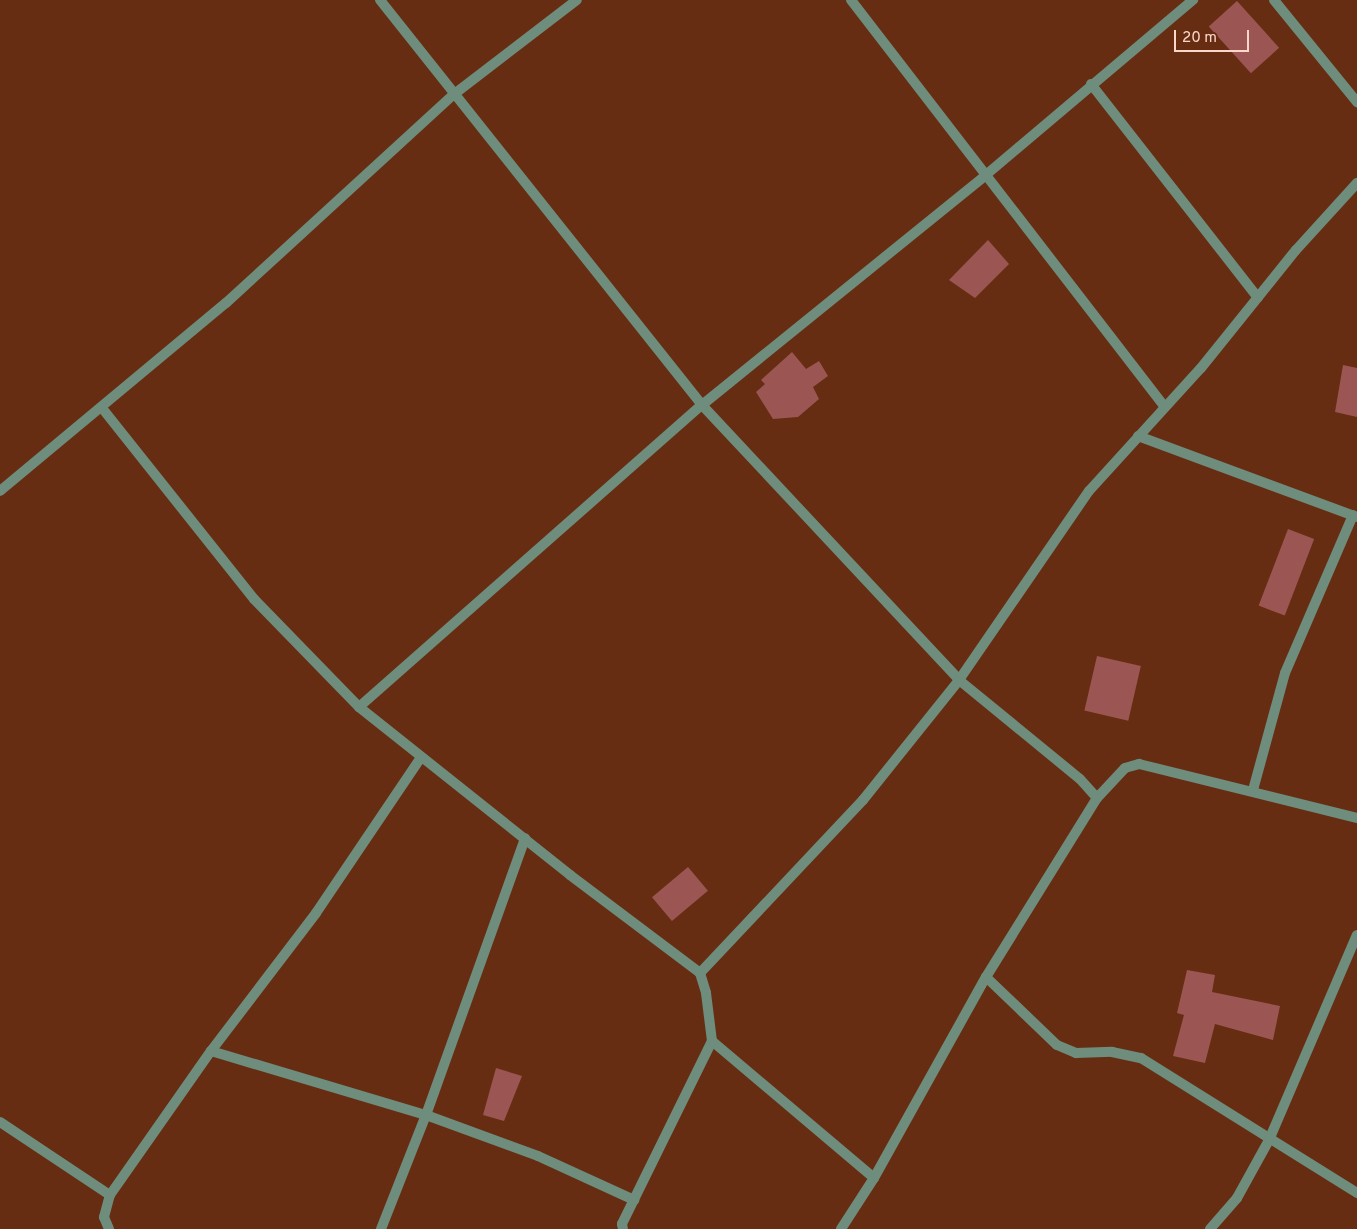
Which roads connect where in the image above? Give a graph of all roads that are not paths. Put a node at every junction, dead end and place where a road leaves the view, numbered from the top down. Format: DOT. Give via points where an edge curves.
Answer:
graph roads {
  1 [pos="380,0"];
  2 [pos="577,0"];
  3 [pos="851,0"];
  4 [pos="1193,0"];
  5 [pos="1274,0"];
  6 [pos="1091,84"];
  7 [pos="453,95"];
  8 [pos="1357,102"];
  9 [pos="987,174"];
  10 [pos="1357,183"];
  11 [pos="1258,298"];
  12 [pos="702,405"];
  13 [pos="1164,406"];
  14 [pos="102,408"];
  15 [pos="1138,436"];
  16 [pos="0,492"];
  17 [pos="1355,516"];
  18 [pos="959,680"];
  19 [pos="359,707"];
  20 [pos="420,759"];
  21 [pos="1253,790"];
  22 [pos="1097,798"];
  23 [pos="1357,818"];
  24 [pos="524,838"];
  25 [pos="1357,935"];
  26 [pos="700,973"];
  27 [pos="986,977"];
  28 [pos="712,1041"];
  29 [pos="211,1051"];
  30 [pos="426,1114"];
  31 [pos="0,1122"];
  32 [pos="1269,1140"];
  33 [pos="874,1178"];
  34 [pos="1357,1194"];
  35 [pos="110,1195"];
  36 [pos="634,1200"];
  37 [pos="109,1229"];
  38 [pos="381,1229"];
  39 [pos="623,1229"];
  40 [pos="841,1229"];
  41 [pos="1210,1229"];
  1 -- 7 [label="street"];
  2 -- 7 [label="street"];
  3 -- 9 [label="street"];
  4 -- 6 [label="street"];
  5 -- 8 [label="street"];
  6 -- 9 [label="street"];
  6 -- 11 [label="street"];
  7 -- 12 [label="street"];
  7 -- 14 [label="street" via="226,303"];
  9 -- 12 [label="street"];
  9 -- 13 [label="street"];
  10 -- 11 [label="street" via="1307,236"];
  11 -- 13 [label="street" via="1201,368"];
  12 -- 18 [label="street"];
  12 -- 19 [label="street"];
  13 -- 15 [label="street"];
  14 -- 16 [label="street"];
  14 -- 19 [label="street" via="254,599"];
  15 -- 17 [label="street"];
  15 -- 18 [label="street" via="1089,491"];
  17 -- 21 [label="street" via="1285,673"];
  18 -- 22 [label="street" via="1080,779"];
  18 -- 26 [label="street" via="856,807"];
  19 -- 20 [label="street"];
  20 -- 24 [label="street"];
  20 -- 29 [label="street" via="316,914"];
  21 -- 22 [label="street" via="1139,764 1125,768"];
  21 -- 23 [label="street"];
  22 -- 27 [label="street"];
  24 -- 26 [label="street"];
  24 -- 30 [label="street"];
  25 -- 32 [label="street"];
  26 -- 28 [label="street"];
  27 -- 32 [label="street" via="1062,1048 1076,1053 1112,1052 1141,1058"];
  27 -- 33 [label="street"];
  28 -- 33 [label="street"];
  28 -- 36 [label="street"];
  29 -- 30 [label="street"];
  29 -- 35 [label="street"];
  30 -- 36 [label="street" via="538,1156"];
  30 -- 38 [label="street"];
  31 -- 35 [label="street"];
  32 -- 34 [label="street"];
  32 -- 41 [label="street" via="1237,1198"];
  33 -- 40 [label="street"];
  35 -- 37 [label="street" via="104,1217"];
  36 -- 39 [label="street"];
}
